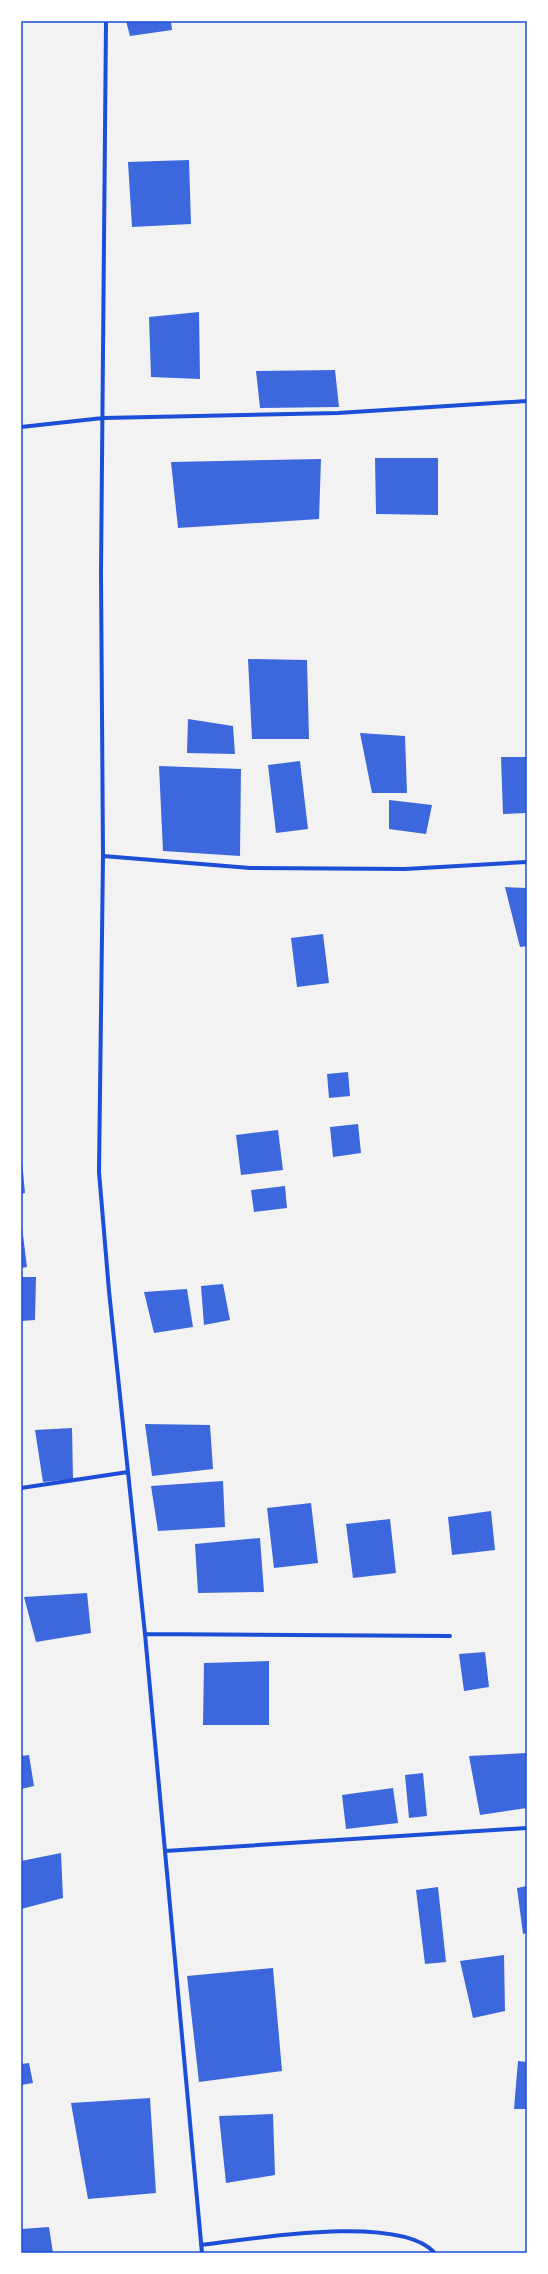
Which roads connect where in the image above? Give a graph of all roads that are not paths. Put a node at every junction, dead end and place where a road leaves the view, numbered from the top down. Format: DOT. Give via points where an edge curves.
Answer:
graph roads {
  1 [pos="106,21"];
  2 [pos="527,401"];
  3 [pos="103,418"];
  4 [pos="21,427"];
  5 [pos="103,856"];
  6 [pos="527,862"];
  7 [pos="128,1472"];
  8 [pos="21,1488"];
  9 [pos="145,1634"];
  10 [pos="450,1636"];
  11 [pos="527,1828"];
  12 [pos="165,1851"];
  13 [pos="201,2245"];
  14 [pos="202,2253"];
  15 [pos="435,2253"];
  1 -- 3 [label="street"];
  2 -- 3 [label="street" via="338,413"];
  3 -- 4 [label="street"];
  3 -- 5 [label="street"];
  5 -- 6 [label="street" via="250,868 405,869"];
  5 -- 7 [label="street" via="99,1172"];
  7 -- 8 [label="street"];
  7 -- 9 [label="street"];
  9 -- 10 [label="street"];
  9 -- 12 [label="street"];
  11 -- 12 [label="street"];
  12 -- 13 [label="street"];
  13 -- 14 [label="street"];
  13 -- 15 [label="street" via="349,2231 415,2240"];
}
